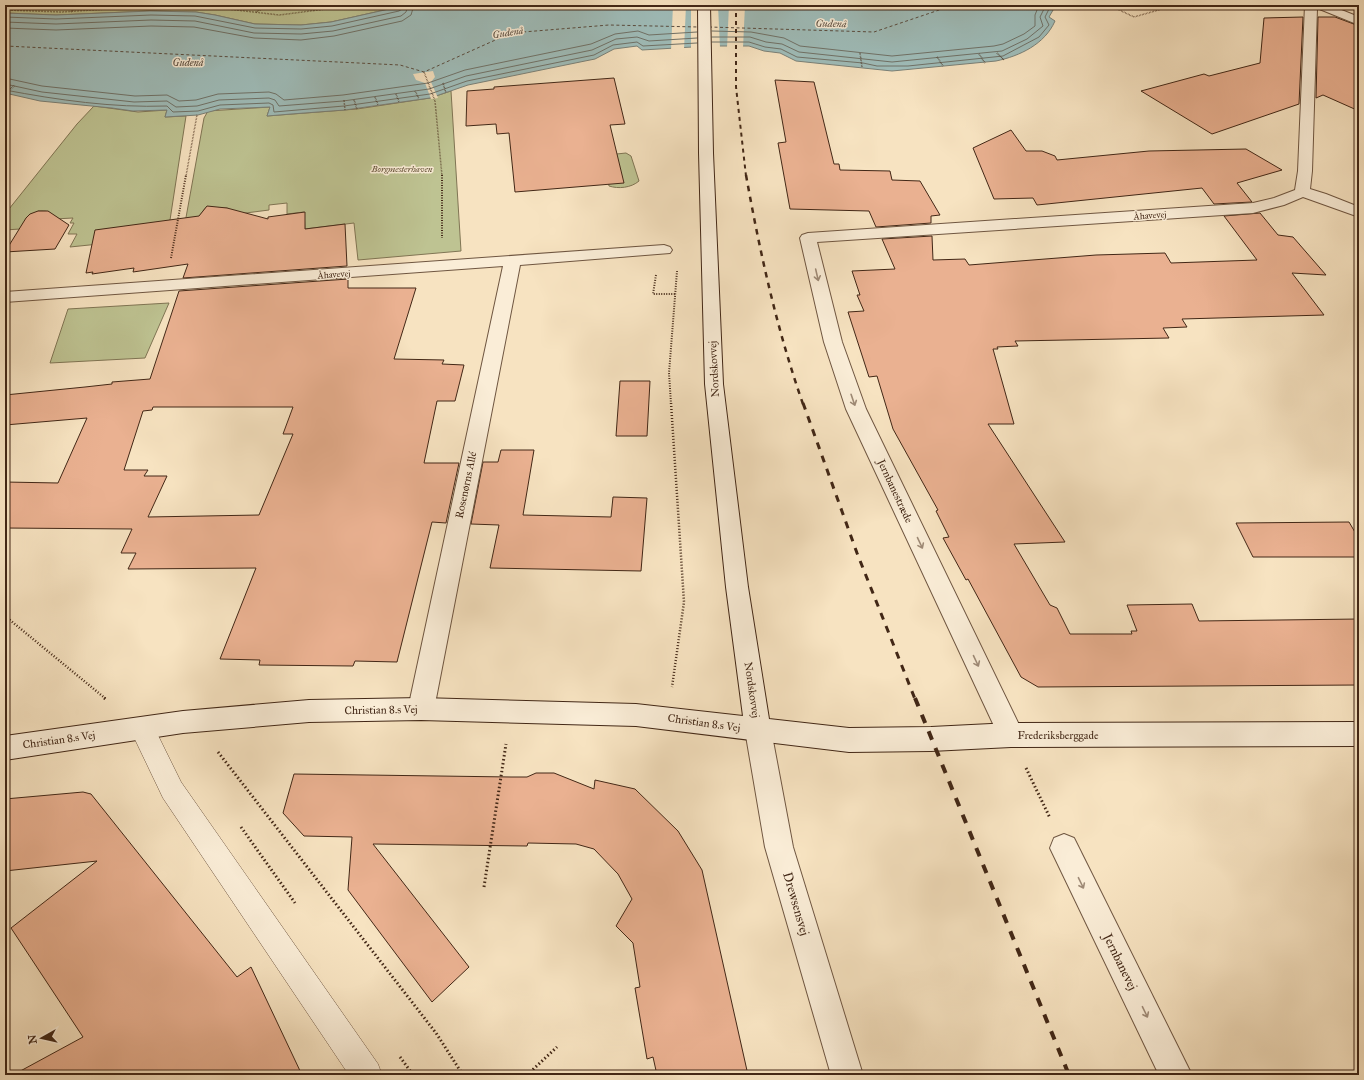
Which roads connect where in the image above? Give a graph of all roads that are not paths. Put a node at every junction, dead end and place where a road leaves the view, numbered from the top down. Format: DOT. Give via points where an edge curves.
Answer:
graph roads {
  1 [pos="704,5"];
  2 [pos="1311,5"];
  3 [pos="1319,5"];
  4 [pos="1359,21"];
  5 [pos="1302,192"];
  6 [pos="1359,212"];
  7 [pos="808,238"];
  8 [pos="664,250"];
  9 [pos="512,262"];
  10 [pos="5,297"];
  11 [pos="421,709"];
  12 [pos="142,729"];
  13 [pos="758,730"];
  14 [pos="1359,734"];
  15 [pos="1011,735"];
  16 [pos="5,748"];
  17 [pos="1064,848"];
  18 [pos="367,1075"];
  19 [pos="847,1075"];
  20 [pos="1176,1075"];
  1 -- 13 [label="street, Nordskovvej" via="714,384 737,587"];
  2 -- 5 [label="street"];
  3 -- 4 [label="street"];
  5 -- 6 [label="street"];
  5 -- 7 [label="street, Åhavevej" via="1280,202 1253,208"];
  7 -- 15 [label="street, Jernbanestræde, one-way" via="833,342 856,410"];
  8 -- 9 [label="street, Åhavevej"];
  9 -- 10 [label="street, Åhavevej"];
  9 -- 11 [label="street, Rosenørns Allé"];
  11 -- 12 [label="street, Christian 8.s Vej" via="309,711 194,721"];
  11 -- 13 [label="street, Christian 8.s Vej" via="636,715"];
  12 -- 16 [label="street, Christian 8.s Vej"];
  12 -- 18 [label="lane" via="172,790"];
  13 -- 15 [label="street, Frederiksberggade" via="850,740"];
  13 -- 19 [label="street, Drewsensvej" via="780,847"];
  14 -- 15 [label="street, Frederiksberggade"];
  17 -- 20 [label="street, Jernbanevej, one-way"];
}
